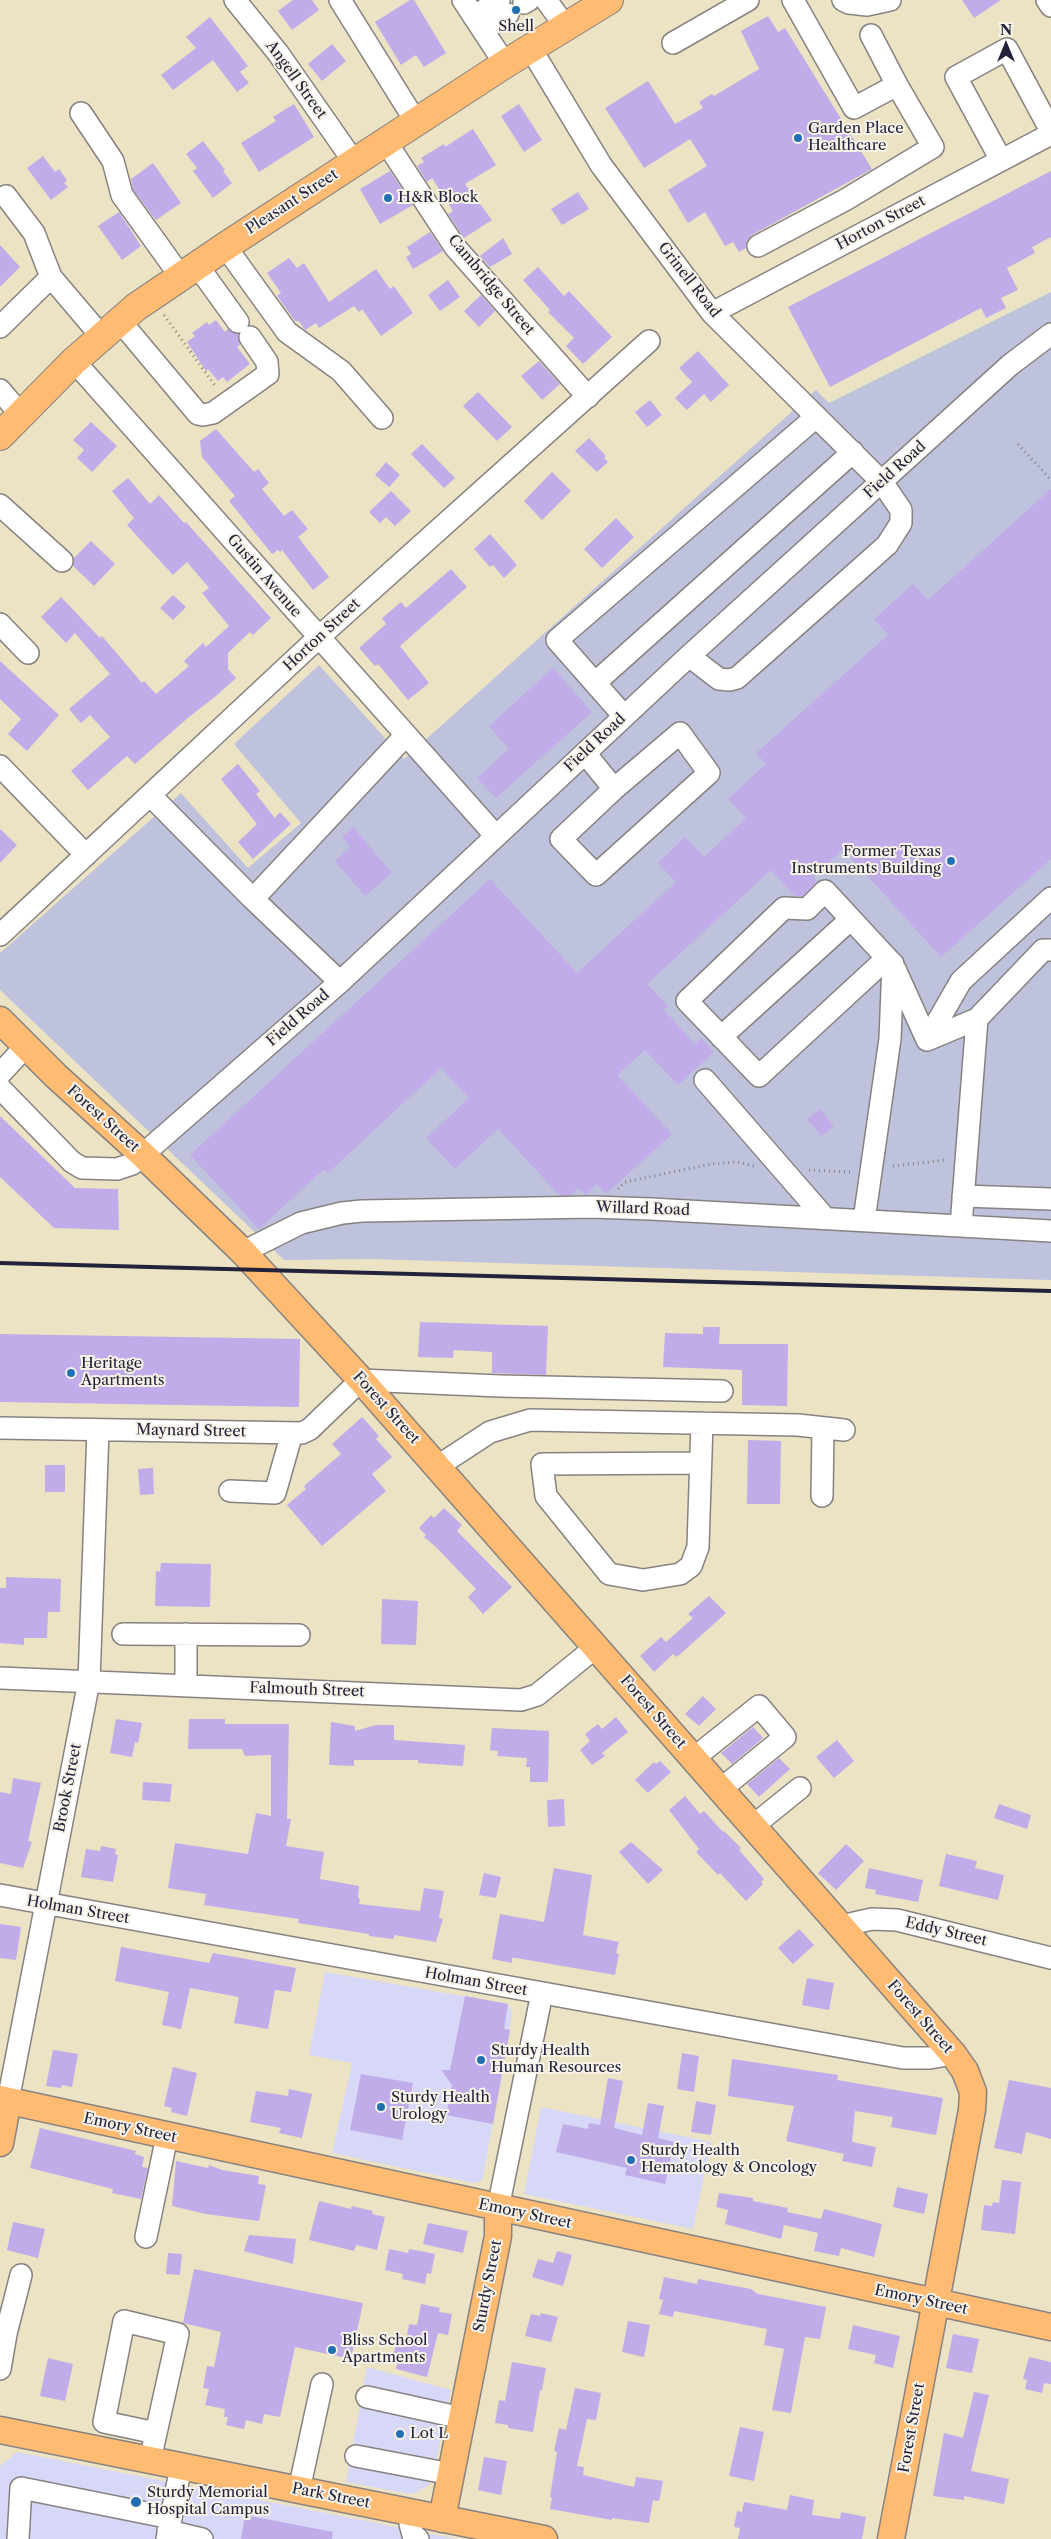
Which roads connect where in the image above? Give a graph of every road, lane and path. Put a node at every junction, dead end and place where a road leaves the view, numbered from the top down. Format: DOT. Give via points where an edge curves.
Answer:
graph roads {
  1 [pos="235,0"];
  2 [pos="340,0"];
  3 [pos="546,0"];
  4 [pos="609,0"];
  5 [pos="748,0"];
  6 [pos="793,0"];
  7 [pos="843,0"];
  8 [pos="890,0"];
  9 [pos="1048,0"];
  10 [pos="515,4"];
  11 [pos="1051,6"];
  12 [pos="473,15"];
  13 [pos="565,26"];
  14 [pos="871,35"];
  15 [pos="673,43"];
  16 [pos="531,49"];
  17 [pos="505,64"];
  18 [pos="898,85"];
  19 [pos="81,113"];
  20 [pos="416,122"];
  21 [pos="1051,132"];
  22 [pos="386,142"];
  23 [pos="1001,160"];
  24 [pos="354,162"];
  25 [pos="6,196"];
  26 [pos="225,246"];
  27 [pos="758,246"];
  28 [pos="189,271"];
  29 [pos="51,277"];
  30 [pos="162,312"];
  31 [pos="712,312"];
  32 [pos="0,327"];
  33 [pos="111,329"];
  34 [pos="1051,334"];
  35 [pos="649,340"];
  36 [pos="74,361"];
  37 [pos="0,390"];
  38 [pos="220,394"];
  39 [pos="588,397"];
  40 [pos="20,414"];
  41 [pos="816,416"];
  42 [pos="382,418"];
  43 [pos="0,436"];
  44 [pos="1018,444"];
  45 [pos="853,452"];
  46 [pos="1051,480"];
  47 [pos="882,482"];
  48 [pos="0,505"];
  49 [pos="62,561"];
  50 [pos="0,624"];
  51 [pos="318,638"];
  52 [pos="28,653"];
  53 [pos="689,656"];
  54 [pos="596,682"];
  55 [pos="624,716"];
  56 [pos="406,736"];
  57 [pos="584,753"];
  58 [pos="0,766"];
  59 [pos="614,789"];
  60 [pos="150,795"];
  61 [pos="495,835"];
  62 [pos="86,855"];
  63 [pos="1051,898"];
  64 [pos="252,899"];
  65 [pos="851,919"];
  66 [pos="0,936"];
  67 [pos="1051,950"];
  68 [pos="890,961"];
  69 [pos="340,982"];
  70 [pos="977,1019"];
  71 [pos="0,1020"];
  72 [pos="721,1037"];
  73 [pos="927,1040"];
  74 [pos="26,1046"];
  75 [pos="0,1074"];
  76 [pos="704,1080"];
  77 [pos="0,1088"];
  78 [pos="143,1155"];
  79 [pos="946,1160"];
  80 [pos="755,1166"];
  81 [pos="893,1166"];
  82 [pos="801,1169"];
  83 [pos="853,1172"];
  84 [pos="614,1192"];
  85 [pos="963,1196"];
  86 [pos="1051,1199"];
  87 [pos="825,1218"];
  88 [pos="864,1220"];
  89 [pos="961,1226"];
  90 [pos="1051,1231"];
  91 [pos="243,1252"];
  92 [pos="361,1380"];
  93 [pos="722,1391"];
  94 [pos="702,1423"];
  95 [pos="0,1428"];
  96 [pos="823,1428"];
  97 [pos="98,1430"];
  98 [pos="844,1430"];
  99 [pos="292,1433"];
  100 [pos="700,1463"];
  101 [pos="438,1466"];
  102 [pos="230,1491"];
  103 [pos="822,1496"];
  104 [pos="122,1634"];
  105 [pos="186,1634"];
  106 [pos="299,1635"];
  107 [pos="596,1647"];
  108 [pos="0,1678"];
  109 [pos="89,1681"];
  110 [pos="186,1685"];
  111 [pos="694,1758"];
  112 [pos="800,1788"];
  113 [pos="721,1789"];
  114 [pos="753,1826"];
  115 [pos="0,1895"];
  116 [pos="46,1904"];
  117 [pos="841,1926"];
  118 [pos="1051,1958"];
  119 [pos="542,1993"];
  120 [pos="953,2054"];
  121 [pos="4,2100"];
  122 [pos="167,2136"];
  123 [pos="0,2143"];
  124 [pos="498,2208"];
  125 [pos="146,2237"];
  126 [pos="21,2275"];
  127 [pos="935,2303"];
  128 [pos="1051,2327"];
  129 [pos="3,2333"];
  130 [pos="0,2369"];
  131 [pos="322,2384"];
  132 [pos="367,2397"];
  133 [pos="462,2418"];
  134 [pos="0,2430"];
  135 [pos="156,2434"];
  136 [pos="356,2456"];
  137 [pos="150,2460"];
  138 [pos="181,2466"];
  139 [pos="451,2474"];
  140 [pos="299,2490"];
  141 [pos="414,2513"];
  142 [pos="442,2519"];
  143 [pos="169,2529"];
  144 [pos="18,2539"];
  145 [pos="202,2539"];
  146 [pos="418,2539"];
  147 [pos="544,2539"];
  148 [pos="891,2539"];
  1 -- 24 [label="street, Angell Street" via="278,53"];
  2 -- 20 [label="street"];
  3 -- 13 [label="street"];
  4 -- 13 [label="highway, Pleasant Street"];
  5 -- 15 [label="street"];
  6 -- 18 [label="street" via="854,108"];
  7 -- 8 [label="street" via="867,5"];
  9 -- 11 [label="street"];
  10 -- 12 [label="street"];
  12 -- 17 [label="street"];
  13 -- 16 [label="highway, Pleasant Street"];
  14 -- 18 [label="street"];
  16 -- 17 [label="highway, Pleasant Street"];
  16 -- 31 [label="street, Grinell Road" via="601,165"];
  17 -- 20 [label="highway, Pleasant Street"];
  18 -- 27 [label="street" via="933,148"];
  19 -- 28 [label="street" via="113,161 122,195"];
  20 -- 22 [label="highway, Pleasant Street"];
  21 -- 23 [label="street, Horton Street"];
  21 -- 23 [label="street" via="1008,49 956,77"];
  22 -- 24 [label="highway, Pleasant Street"];
  22 -- 39 [label="street, Cambridge Street" via="456,247"];
  23 -- 31 [label="street, Horton Street"];
  24 -- 26 [label="highway, Pleasant Street"];
  25 -- 29 [label="street" via="34,233"];
  26 -- 28 [label="highway, Pleasant Street"];
  26 -- 42 [label="street" via="287,332 341,371"];
  28 -- 33 [label="highway, Pleasant Street" via="136,307"];
  28 -- 33 [label="street" via="244,329 267,362 268,374 214,413 198,414"];
  29 -- 32 [label="street"];
  29 -- 33 [label="street"];
  30 -- 38 [label="path"];
  31 -- 41 [label="street, Grinell Road"];
  33 -- 36 [label="highway, Pleasant Street"];
  34 -- 47 [label="street, Field Road" via="1010,364"];
  35 -- 39 [label="street, Horton Street"];
  36 -- 40 [label="highway, Pleasant Street"];
  36 -- 51 [label="street, Gustin Avenue"];
  37 -- 40 [label="street"];
  39 -- 51 [label="street, Horton Street"];
  40 -- 43 [label="highway, Pleasant Street"];
  41 -- 45 [label="street, Grinell Road"];
  41 -- 54 [label="street" via="557,640"];
  44 -- 46 [label="path"];
  45 -- 47 [label="street, Grinell Road"];
  45 -- 54 [label="street"];
  47 -- 53 [label="street, Field Road"];
  47 -- 53 [label="street, Grinell Road" via="902,510 901,523 882,549 737,678 719,679"];
  48 -- 49 [label="street"];
  50 -- 52 [label="street"];
  51 -- 56 [label="street, Gustin Avenue"];
  51 -- 60 [label="street, Horton Street"];
  53 -- 55 [label="street, Field Road"];
  54 -- 55 [label="street"];
  55 -- 57 [label="street, Field Road"];
  56 -- 61 [label="street, Gustin Avenue"];
  56 -- 64 [label="street"];
  57 -- 59 [label="street"];
  57 -- 61 [label="street, Field Road"];
  58 -- 62 [label="street"];
  59 -- 59 [label="street" via="680,733 709,773 596,875 561,838"];
  60 -- 62 [label="street, Horton Street"];
  60 -- 64 [label="street"];
  61 -- 69 [label="street, Field Road"];
  62 -- 66 [label="street, Horton Street"];
  63 -- 73 [label="street" via="961,981"];
  64 -- 69 [label="street"];
  65 -- 68 [label="street"];
  65 -- 72 [label="street"];
  65 -- 72 [label="street" via="825,891 807,909 784,908 687,1002"];
  67 -- 70 [label="street" via="1043,950"];
  68 -- 72 [label="street" via="759,1076"];
  68 -- 73 [label="street"];
  68 -- 88 [label="street" via="890,1039"];
  69 -- 78 [label="street, Field Road"];
  70 -- 73 [label="street"];
  70 -- 85 [label="street"];
  71 -- 74 [label="main road, Forest Street"];
  74 -- 75 [label="street"];
  74 -- 78 [label="main road, Forest Street"];
  76 -- 87 [label="street"];
  77 -- 78 [label="street, Field Road" via="72,1162 82,1168 117,1169 132,1164"];
  78 -- 91 [label="main road, Forest Street"];
  79 -- 81 [label="path"];
  80 -- 84 [label="path" via="738,1162 711,1164 625,1182"];
  82 -- 83 [label="path"];
  85 -- 86 [label="street"];
  85 -- 89 [label="street"];
  87 -- 88 [label="street, Willard Road"];
  87 -- 91 [label="street, Willard Road" via="592,1207 362,1211 301,1223"];
  88 -- 89 [label="street, Willard Road"];
  89 -- 90 [label="street, Willard Road"];
  91 -- 92 [label="main road, Forest Street"];
  92 -- 93 [label="street"];
  92 -- 99 [label="street, Maynard Street" via="310,1429"];
  92 -- 101 [label="main road, Forest Street"];
  94 -- 96 [label="street"];
  94 -- 100 [label="street"];
  94 -- 101 [label="street" via="530,1420 490,1432"];
  95 -- 97 [label="street, Maynard Street"];
  96 -- 98 [label="street"];
  96 -- 103 [label="street"];
  97 -- 99 [label="street, Maynard Street"];
  97 -- 109 [label="street, Brook Street"];
  99 -- 102 [label="street" via="275,1493"];
  100 -- 100 [label="street" via="698,1547 690,1566 680,1574 643,1580 609,1574 546,1496 542,1464"];
  101 -- 107 [label="main road, Forest Street"];
  104 -- 105 [label="street"];
  105 -- 106 [label="street"];
  105 -- 110 [label="street"];
  107 -- 110 [label="street, Falmouth Street" via="537,1695 521,1700"];
  107 -- 111 [label="main road, Forest Street"];
  108 -- 109 [label="street, Falmouth Street"];
  109 -- 110 [label="street, Falmouth Street"];
  109 -- 116 [label="street, Brook Street"];
  111 -- 113 [label="main road, Forest Street"];
  111 -- 113 [label="street" via="759,1706 785,1737"];
  112 -- 114 [label="street"];
  113 -- 114 [label="main road, Forest Street"];
  114 -- 117 [label="main road, Forest Street"];
  115 -- 116 [label="street, Holman Street"];
  116 -- 119 [label="street, Holman Street"];
  116 -- 121 [label="street, Brook Street"];
  117 -- 118 [label="street, Eddy Street" via="872,1919 897,1920"];
  117 -- 120 [label="main road, Forest Street"];
  119 -- 120 [label="street, Holman Street" via="903,2058"];
  119 -- 124 [label="street, Sturdy Street"];
  120 -- 127 [label="main road, Forest Street" via="970,2081 973,2104"];
  121 -- 122 [label="main road, Emory Street"];
  121 -- 123 [label="main road, Brook Street"];
  122 -- 124 [label="main road, Emory Street"];
  122 -- 125 [label="street"];
  124 -- 127 [label="main road, Emory Street"];
  124 -- 133 [label="main road, Sturdy Street" via="498,2236"];
  126 -- 129 [label="street"];
  127 -- 128 [label="main road, Emory Street"];
  127 -- 148 [label="main road, Forest Street"];
  129 -- 130 [label="street"];
  131 -- 140 [label="street"];
  132 -- 133 [label="street"];
  133 -- 139 [label="main road, Sturdy Street"];
  134 -- 137 [label="main road, Park Street"];
  135 -- 135 [label="street" via="178,2334 124,2321 104,2422"];
  135 -- 137 [label="street"];
  136 -- 139 [label="street"];
  137 -- 138 [label="main road, Park Street"];
  138 -- 140 [label="main road, Park Street"];
  138 -- 143 [label="street"];
  139 -- 142 [label="main road, Sturdy Street"];
  140 -- 141 [label="main road, Park Street"];
  141 -- 142 [label="main road, Park Street"];
  141 -- 146 [label="street" via="410,2524 413,2535"];
  142 -- 147 [label="main road, Park Street"];
  143 -- 144 [label="street" via="21,2488"];
  143 -- 145 [label="street"];
}
